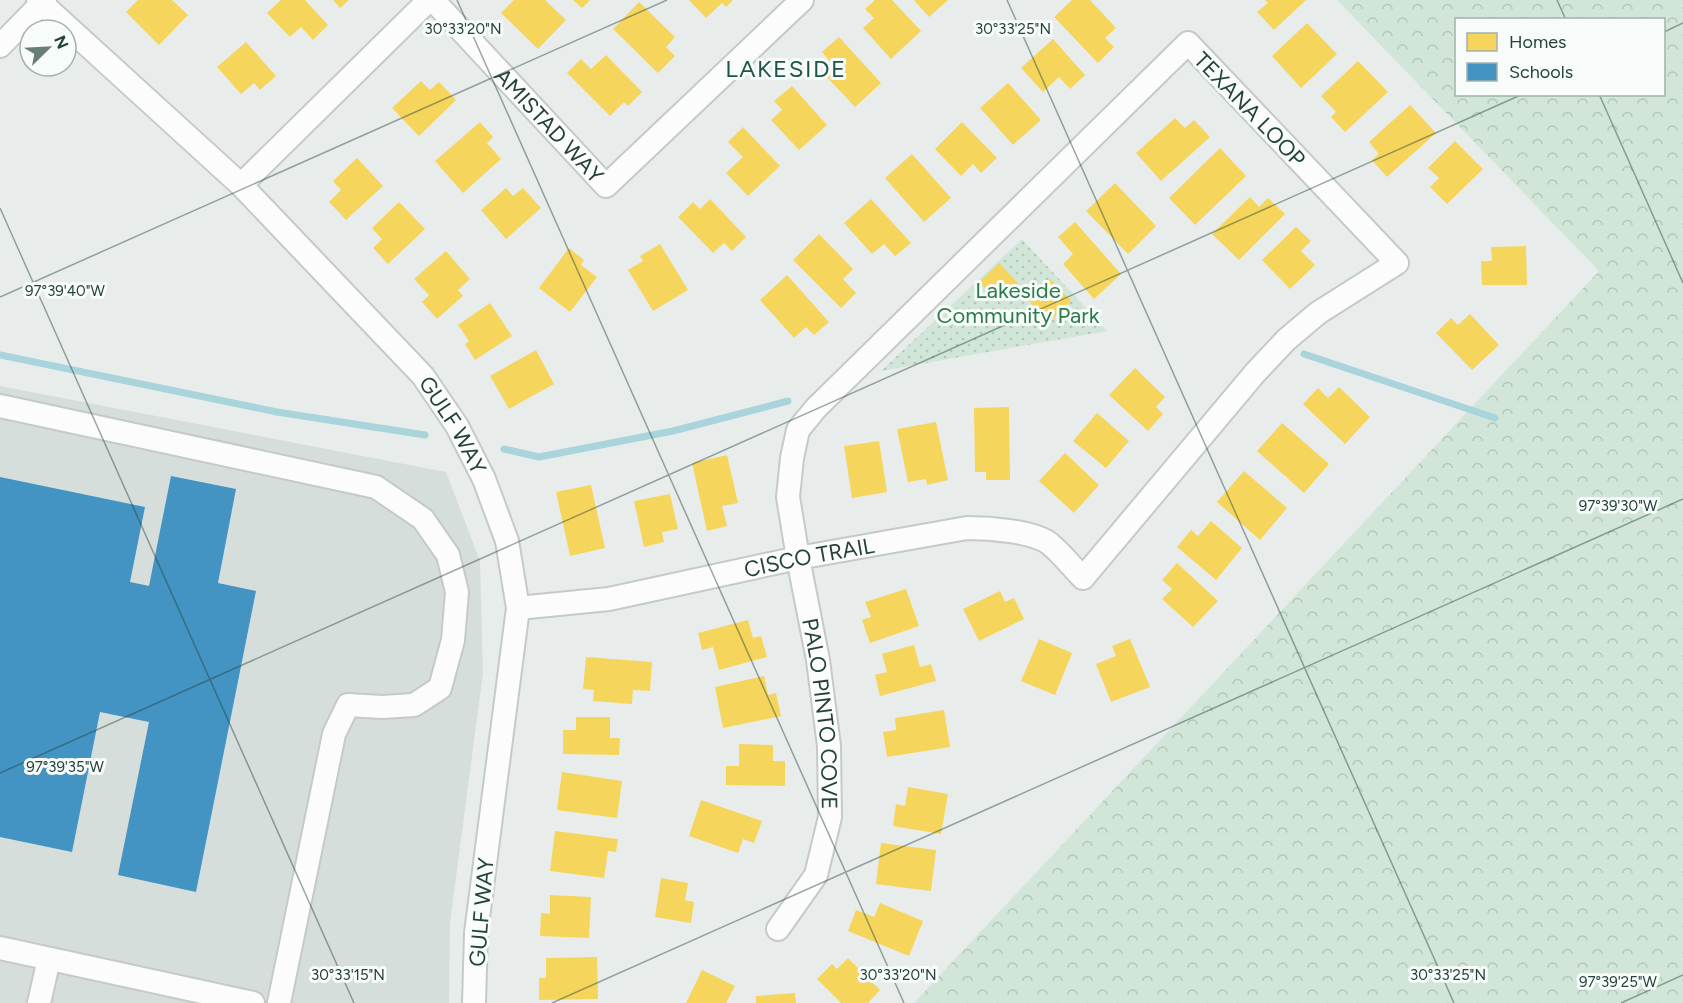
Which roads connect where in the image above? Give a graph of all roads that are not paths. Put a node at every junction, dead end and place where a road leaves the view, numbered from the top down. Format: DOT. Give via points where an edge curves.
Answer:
graph roads {
  1 [pos="431,0"];
  2 [pos="802,0"];
  3 [pos="41,1"];
  4 [pos="0,46"];
  5 [pos="241,185"];
  6 [pos="0,406"];
  7 [pos="798,558"];
  8 [pos="1083,578"];
  9 [pos="518,608"];
  10 [pos="778,929"];
  11 [pos="0,948"];
  12 [pos="49,959"];
  13 [pos="39,1003"];
  14 [pos="254,1003"];
  15 [pos="279,1003"];
  16 [pos="474,1003"];
  1 -- 2 [label="street, AMISTAD WAY" via="606,186"];
  1 -- 5 [label="street"];
  3 -- 4 [label="street"];
  3 -- 5 [label="street, GULF WAY"];
  5 -- 9 [label="street, GULF WAY" via="423,376 457,426 484,479 507,541"];
  6 -- 15 [label="street" via="376,487 423,519 448,555 457,592 453,640 440,688 414,705 348,705 334,734"];
  7 -- 8 [label="street, CISCO TRAIL" via="943,531 989,528 1048,542"];
  7 -- 8 [label="street, TEXANA LOOP" via="788,497 798,430 1188,43 1397,263 1318,313 1286,340"];
  7 -- 9 [label="street, CISCO TRAIL" via="609,599"];
  7 -- 10 [label="street, PALO PINTO COVE" via="818,660 829,746 830,817 816,875"];
  9 -- 16 [label="street, GULF WAY" via="476,933"];
  11 -- 12 [label="street"];
  12 -- 13 [label="street"];
  12 -- 14 [label="street"];
}
